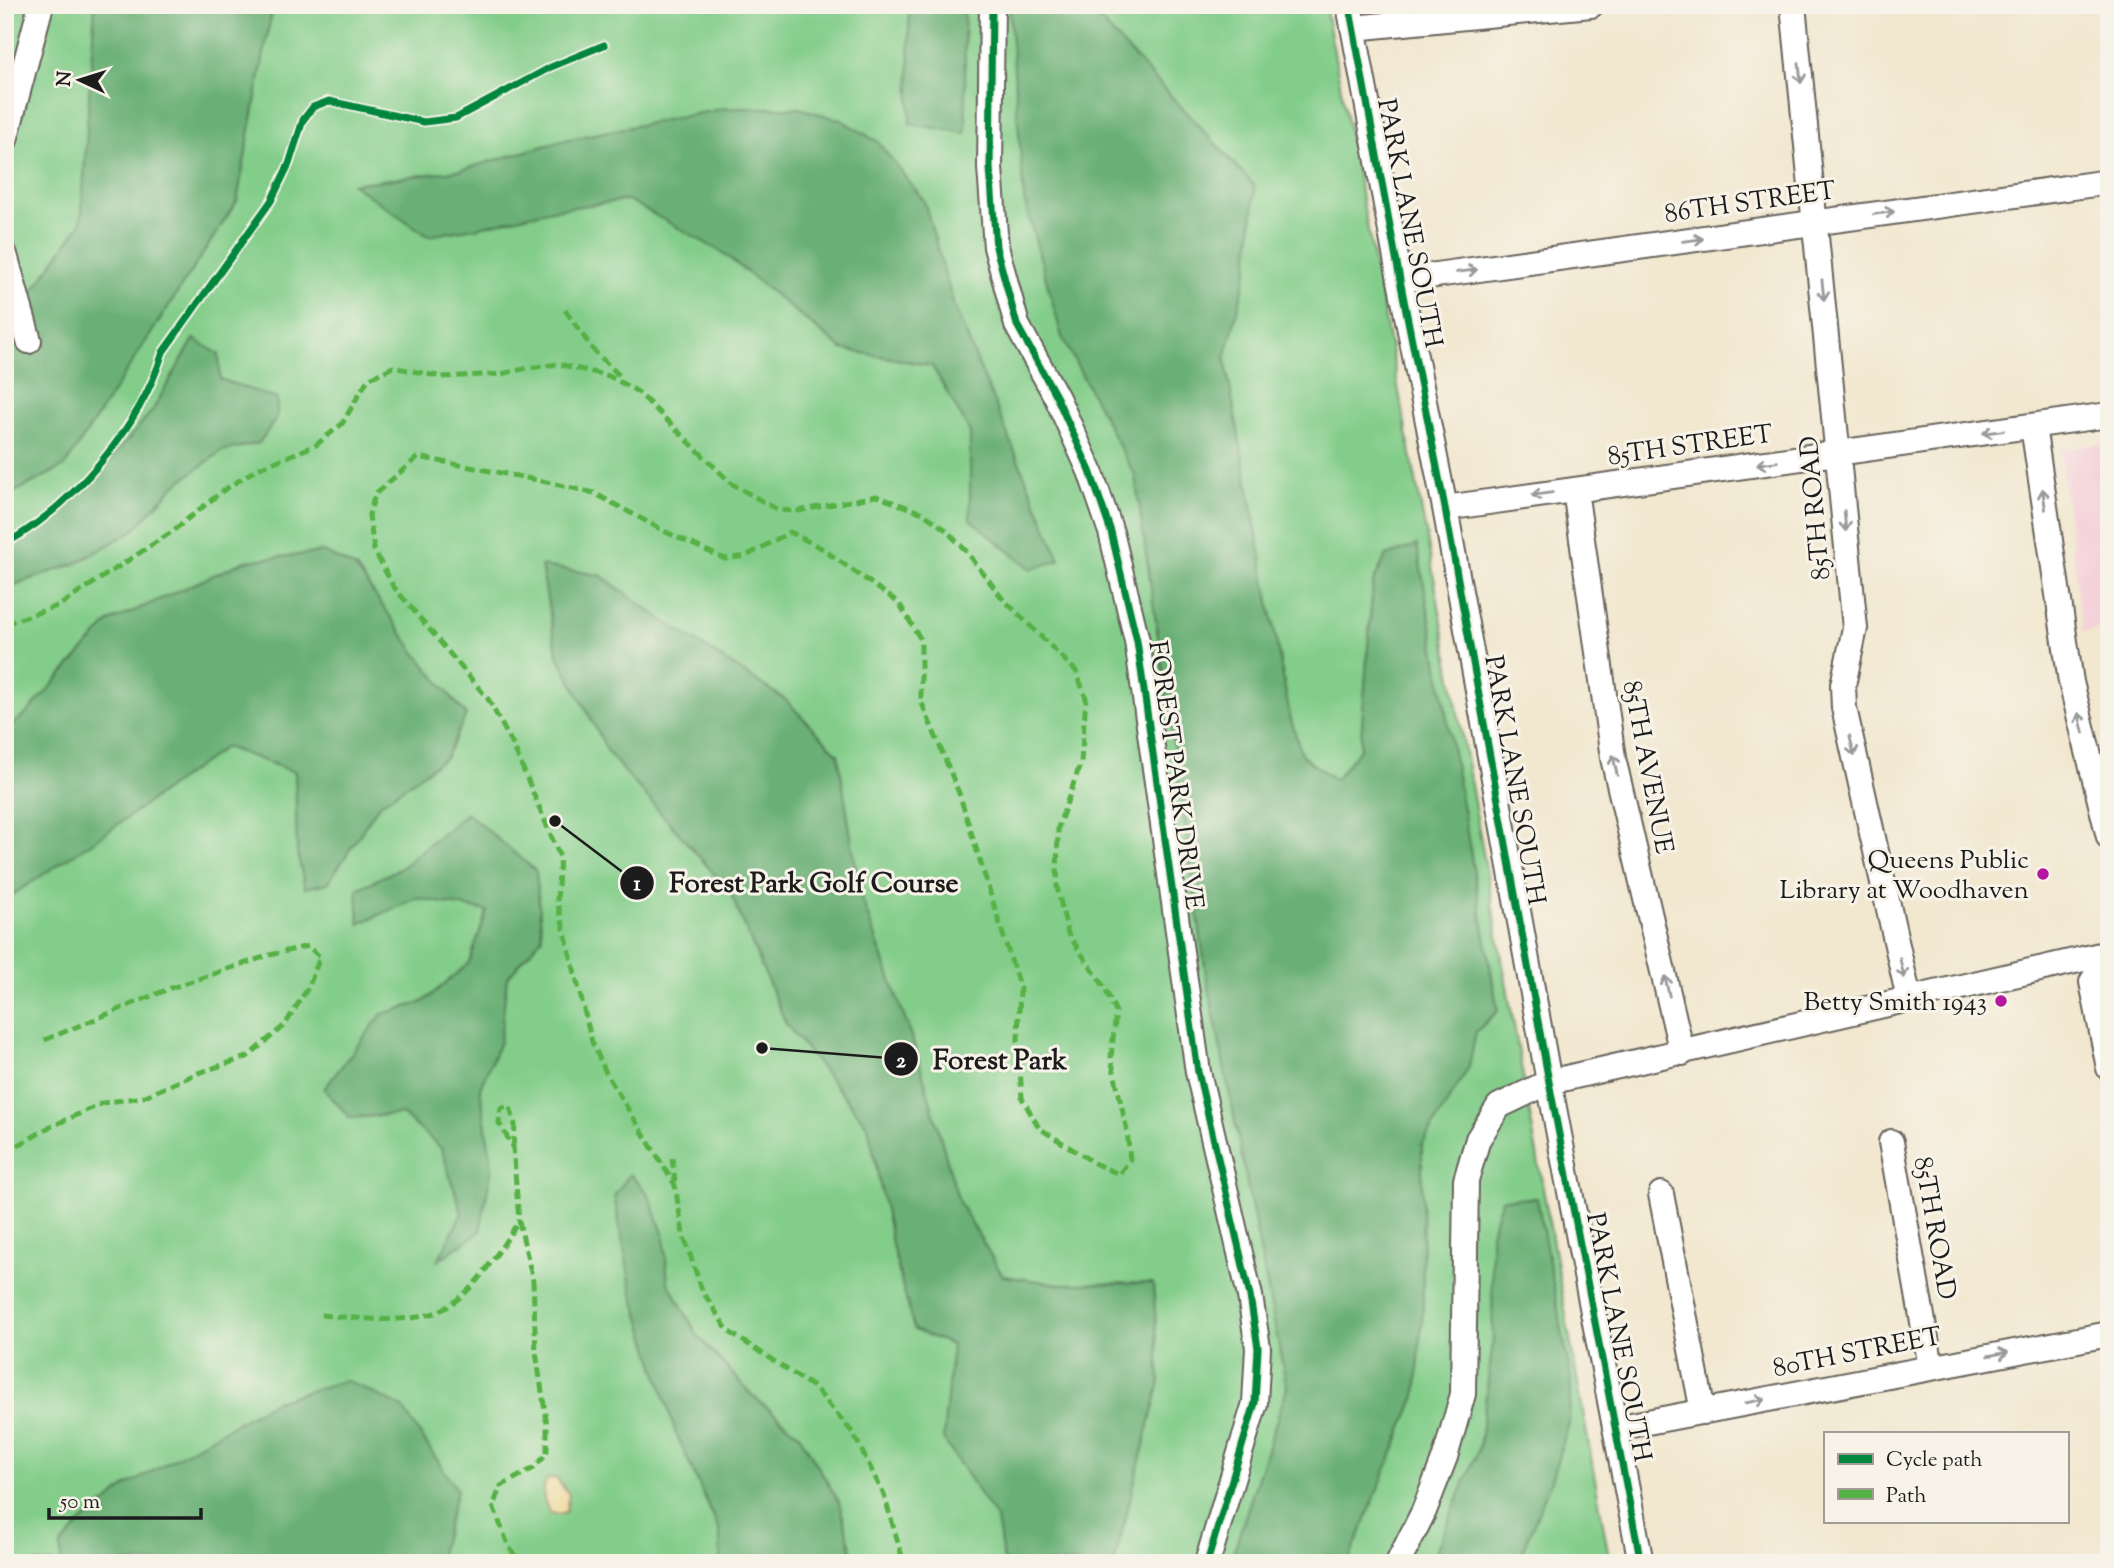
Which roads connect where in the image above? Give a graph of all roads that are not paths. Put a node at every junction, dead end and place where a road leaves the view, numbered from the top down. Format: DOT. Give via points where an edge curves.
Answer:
graph roads {
  1 [pos="41,5"];
  2 [pos="992,5"];
  3 [pos="1591,5"];
  4 [pos="1793,5"];
  5 [pos="1351,17"];
  6 [pos="5,140"];
  7 [pos="2109,182"];
  8 [pos="1816,222"];
  9 [pos="5,255"];
  10 [pos="1399,280"];
  11 [pos="29,341"];
  12 [pos="2109,415"];
  13 [pos="2033,426"];
  14 [pos="1839,453"];
  15 [pos="1575,490"];
  16 [pos="1445,508"];
  17 [pos="2109,837"];
  18 [pos="2109,954"];
  19 [pos="1909,999"];
  20 [pos="1682,1053"];
  21 [pos="2109,1068"];
  22 [pos="1549,1082"];
  23 [pos="1891,1142"];
  24 [pos="1661,1194"];
  25 [pos="2109,1334"];
  26 [pos="1931,1367"];
  27 [pos="1703,1412"];
  28 [pos="1616,1428"];
  29 [pos="1207,1563"];
  30 [pos="1398,1563"];
  31 [pos="1641,1563"];
  1 -- 6 [label="street"];
  2 -- 29 [label="street, FOREST PARK DRIVE" via="990,168 996,247 1017,325 1090,471 1135,629 1198,1072 1258,1348 1255,1403"];
  3 -- 5 [label="street"];
  4 -- 8 [label="street, 85TH ROAD, one-way"];
  5 -- 10 [label="street, PARK LANE SOUTH"];
  8 -- 7 [label="street, 86TH STREET, one-way"];
  10 -- 8 [label="street, 86TH STREET, one-way"];
  8 -- 14 [label="street, 85TH ROAD, one-way"];
  9 -- 11 [label="street"];
  10 -- 16 [label="street, PARK LANE SOUTH"];
  12 -- 13 [label="street, 85TH STREET"];
  13 -- 14 [label="street, 85TH STREET, one-way"];
  17 -- 13 [label="street, one-way" via="2071,682"];
  14 -- 15 [label="street, 85TH STREET, one-way"];
  14 -- 19 [label="street, 85TH ROAD, one-way" via="1855,628 1843,685 1844,708"];
  15 -- 16 [label="street, 85TH STREET, one-way"];
  20 -- 15 [label="street, 85TH AVENUE, one-way" via="1613,758"];
  16 -- 22 [label="street, PARK LANE SOUTH"];
  18 -- 19 [label="street"];
  18 -- 21 [label="street" via="2092,982"];
  19 -- 20 [label="street"];
  20 -- 22 [label="street"];
  22 -- 28 [label="street, PARK LANE SOUTH"];
  22 -- 30 [label="street" via="1499,1106 1478,1139 1466,1180 1464,1212 1463,1394 1445,1457"];
  23 -- 26 [label="street, 85TH ROAD"];
  24 -- 27 [label="street"];
  26 -- 25 [label="street, 80TH STREET, one-way"];
  27 -- 26 [label="street, 80TH STREET, one-way"];
  27 -- 28 [label="street, 80TH STREET"];
  28 -- 31 [label="street, PARK LANE SOUTH"];
}
